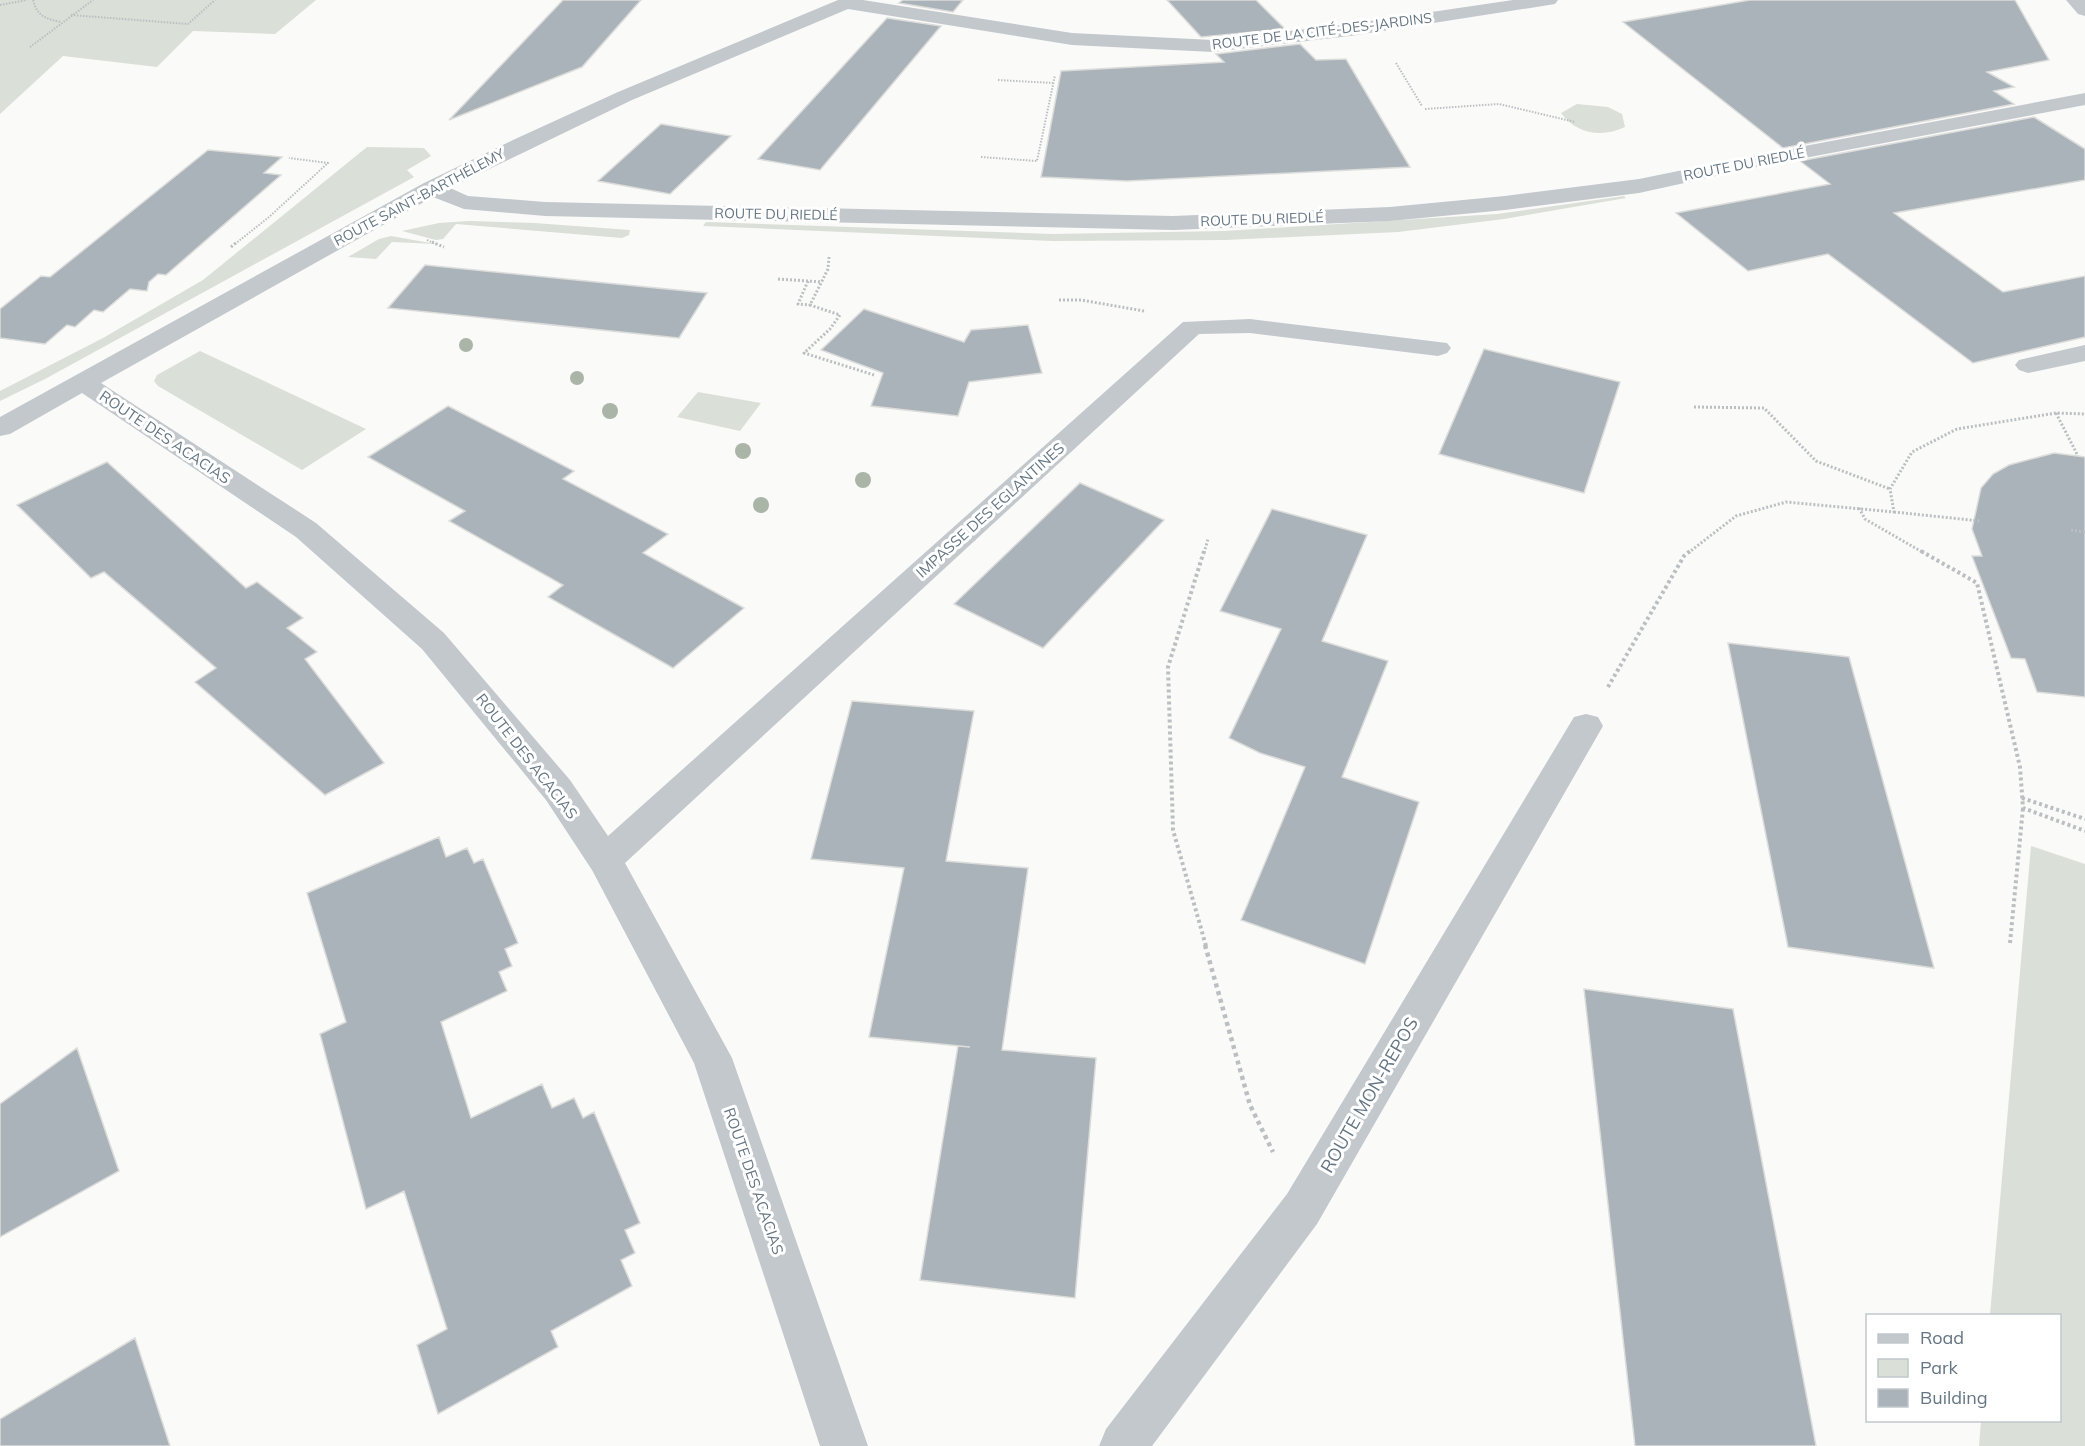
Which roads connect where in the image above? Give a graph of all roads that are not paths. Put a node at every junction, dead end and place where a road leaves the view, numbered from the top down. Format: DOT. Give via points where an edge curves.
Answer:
graph roads {
  1 [pos="1549,0"];
  2 [pos="2074,0"];
  3 [pos="849,2"];
  4 [pos="2085,10"];
  5 [pos="2085,99"];
  6 [pos="432,188"];
  7 [pos="1438,348"];
  8 [pos="2085,353"];
  9 [pos="2028,365"];
  10 [pos="82,382"];
  11 [pos="0,429"];
  12 [pos="1586,726"];
  13 [pos="605,860"];
  14 [pos="844,1446"];
  15 [pos="1123,1446"];
  1 -- 3 [label="street, ROUTE DE LA CITÉ-DES-JARDINS" via="1213,46 1072,39"];
  2 -- 4 [label="street"];
  3 -- 6 [label="street, ROUTE SAINT-BARTHÉLEMY" via="625,96"];
  5 -- 6 [label="street, ROUTE DU RIEDLÉ" via="1756,160 1640,186 1390,214 1173,223 545,209 464,202"];
  6 -- 10 [label="street, ROUTE SAINT-BARTHÉLEMY"];
  7 -- 13 [label="street, IMPASSE DES EGLANTINES" via="1250,326 1192,327"];
  8 -- 9 [label="street"];
  10 -- 11 [label="street, ROUTE SAINT-BARTHÉLEMY"];
  10 -- 13 [label="street, ROUTE DES ACACIAS" via="306,530 433,640 558,790"];
  12 -- 15 [label="street, ROUTE MON-REPOS" via="1302,1209"];
  13 -- 14 [label="street, ROUTE DES ACACIAS" via="712,1058"];
}
